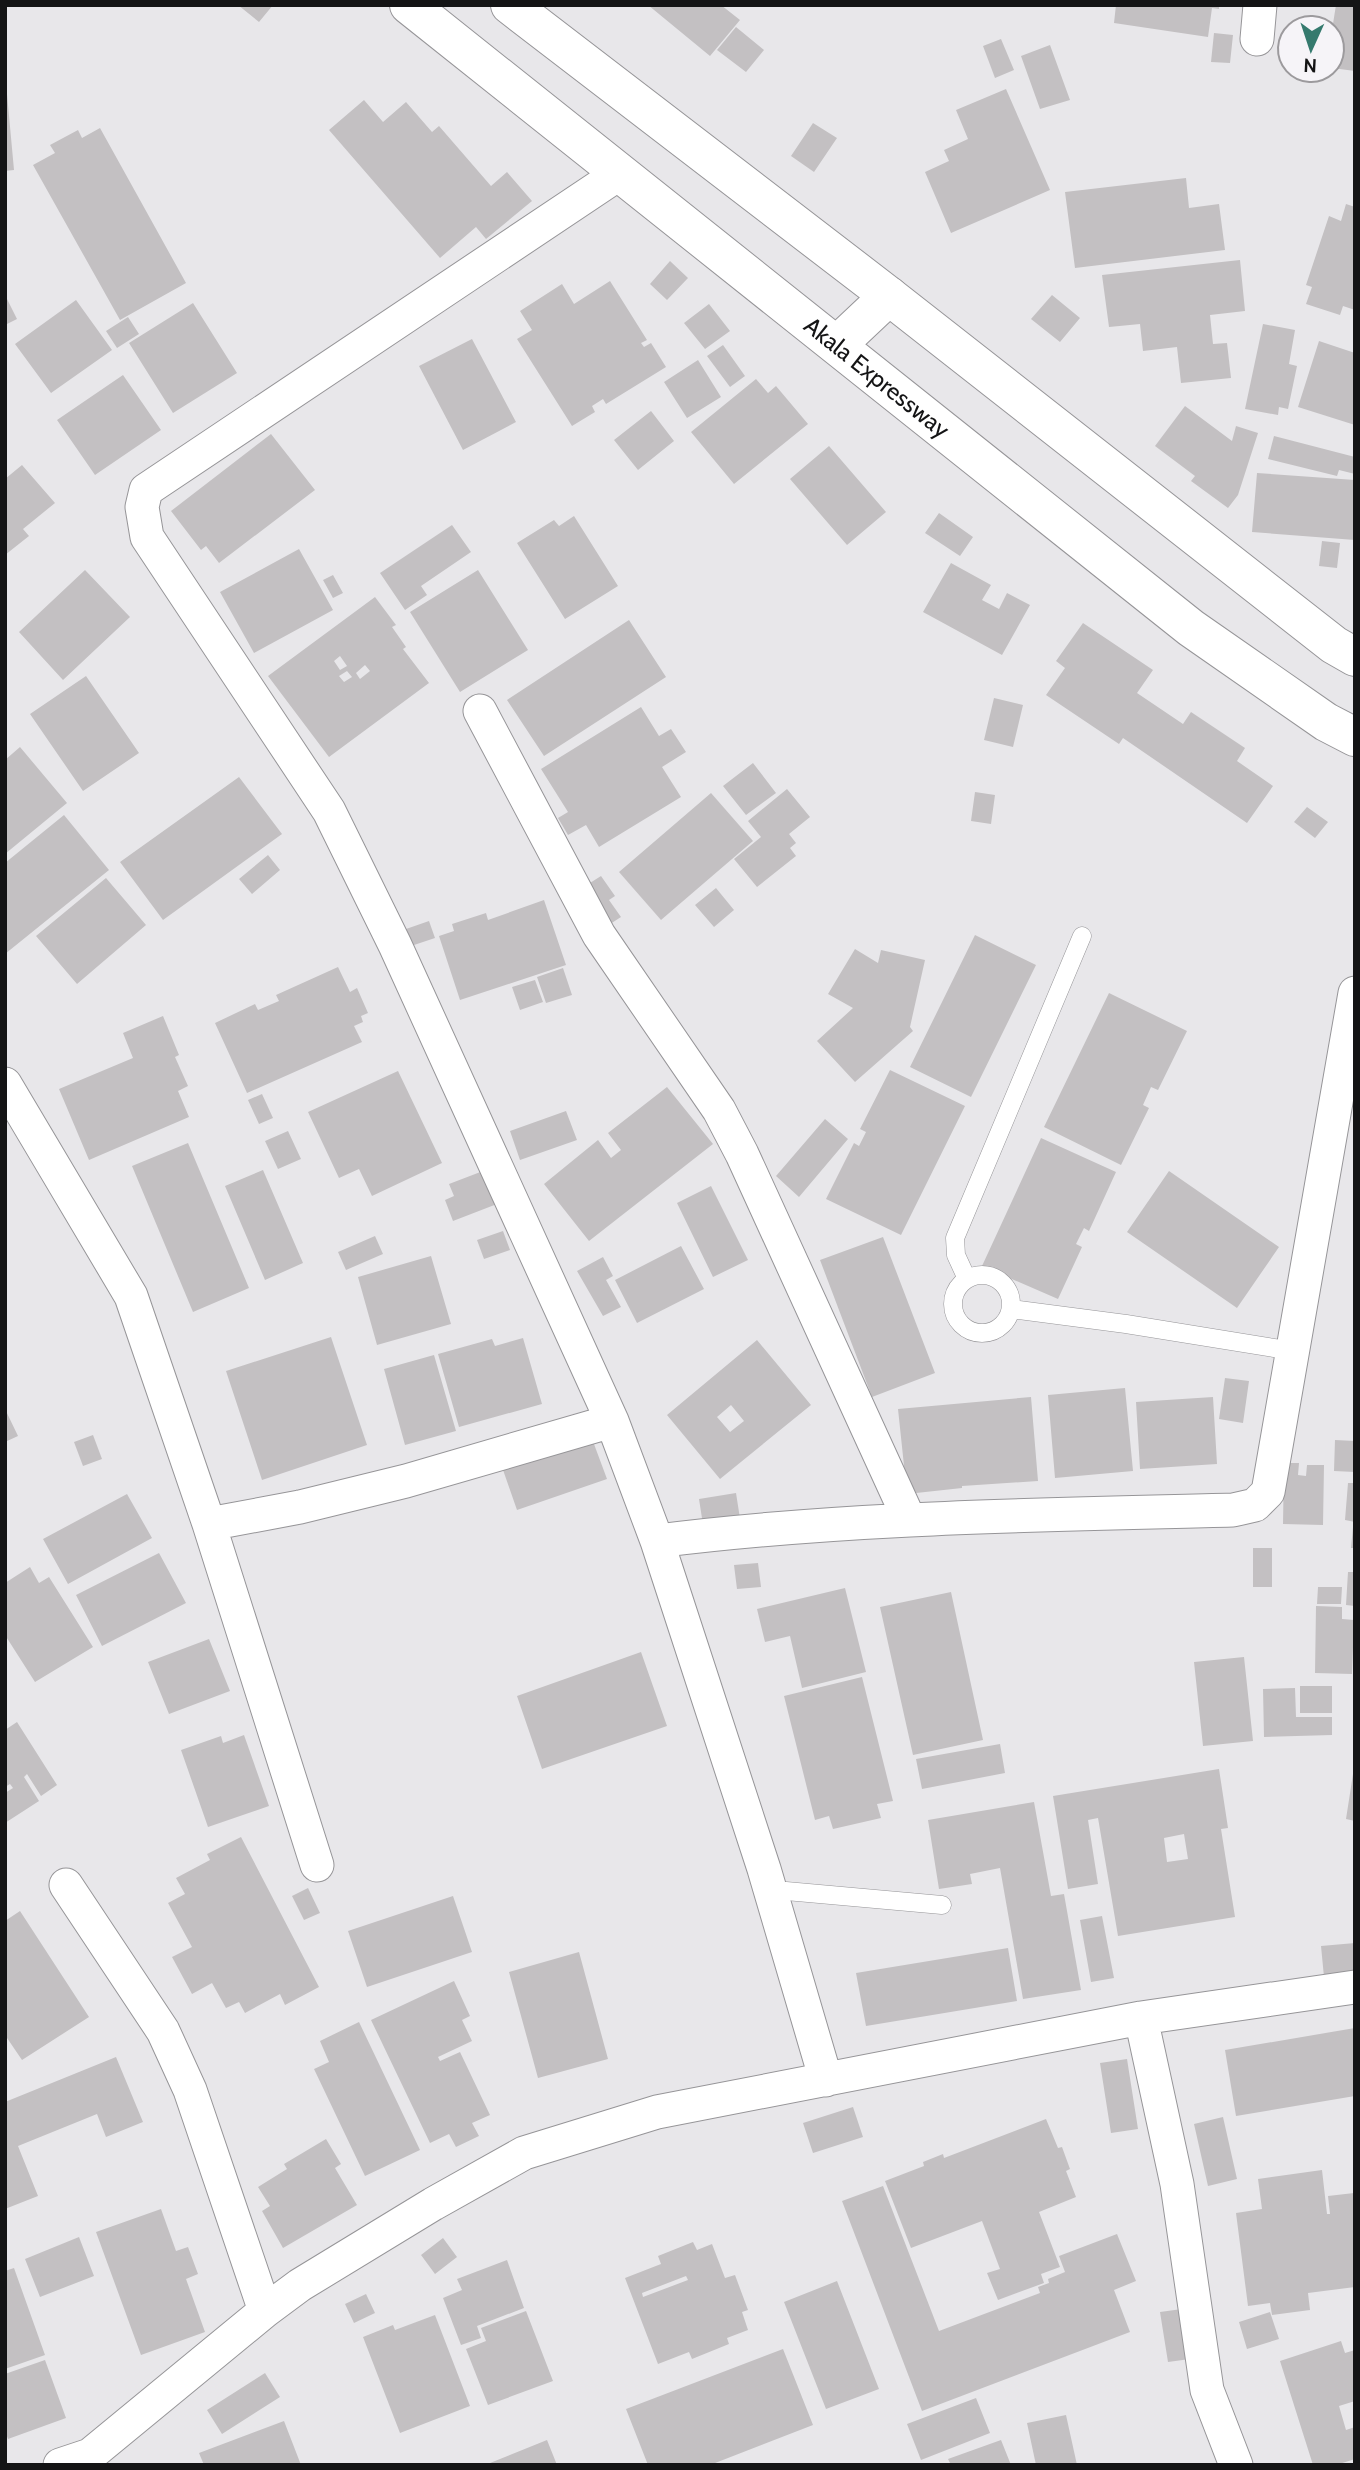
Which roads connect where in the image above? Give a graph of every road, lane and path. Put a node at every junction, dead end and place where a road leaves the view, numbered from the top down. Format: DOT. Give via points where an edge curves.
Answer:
graph roads {
  1 [pos="409,5"];
  2 [pos="510,5"];
  3 [pos="1260,5"];
  4 [pos="1257,38"];
  5 [pos="620,173"];
  6 [pos="889,296"];
  7 [pos="836,345"];
  8 [pos="1355,657"];
  9 [pos="480,711"];
  10 [pos="1355,737"];
  11 [pos="1082,936"];
  12 [pos="1355,993"];
  13 [pos="5,1084"];
  14 [pos="967,1279"];
  15 [pos="1011,1309"];
  16 [pos="1293,1351"];
  17 [pos="612,1421"];
  18 [pos="909,1519"];
  19 [pos="209,1524"];
  20 [pos="657,1541"];
  21 [pos="317,1865"];
  22 [pos="66,1885"];
  23 [pos="771,1892"];
  24 [pos="942,1905"];
  25 [pos="1355,1987"];
  26 [pos="1141,2018"];
  27 [pos="826,2080"];
  28 [pos="265,2311"];
  29 [pos="60,2465"];
  30 [pos="1236,2465"];
  1 -- 5 [label="main road, Akala Expressway"];
  2 -- 6 [label="main road"];
  3 -- 4 [label="street"];
  5 -- 7 [label="main road, Akala Expressway"];
  5 -- 17 [label="street" via="146,490 142,506 147,537 329,811"];
  6 -- 7 [label="main road"];
  6 -- 8 [label="main road" via="1334,646"];
  7 -- 10 [label="main road, Akala Expressway" via="1191,628 1326,722"];
  9 -- 18 [label="street" via="599,935 719,1110"];
  11 -- 14 [label="lane" via="955,1238 956,1255"];
  12 -- 16 [label="street"];
  13 -- 19 [label="street" via="131,1296"];
  14 -- 15 [label="lane" via="980,1275 1004,1284"];
  14 -- 15 [label="lane" via="958,1288 953,1312 971,1332 996,1330"];
  15 -- 16 [label="lane"];
  16 -- 18 [label="street" via="1268,1492 1255,1505 1233,1510"];
  17 -- 19 [label="street" via="406,1481"];
  17 -- 20 [label="street"];
  18 -- 20 [label="street" via="754,1529"];
  19 -- 21 [label="street"];
  20 -- 23 [label="street"];
  22 -- 28 [label="street" via="163,2031 190,2090"];
  23 -- 24 [label="lane"];
  23 -- 27 [label="street"];
  25 -- 26 [label="street"];
  26 -- 27 [label="street"];
  26 -- 30 [label="street" via="1177,2184 1207,2390"];
  27 -- 28 [label="street" via="657,2112 524,2154 300,2284"];
  28 -- 29 [label="street" via="90,2455"];
}
